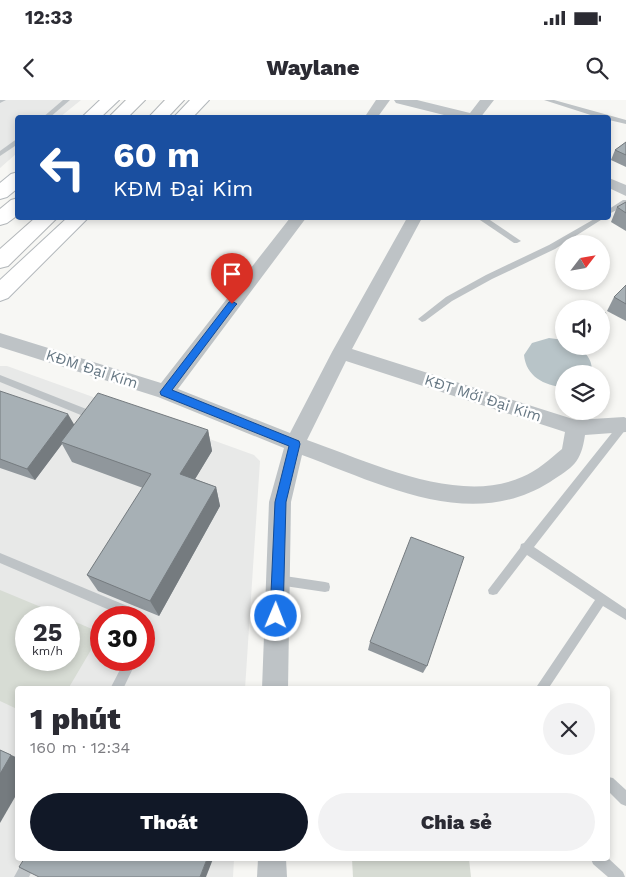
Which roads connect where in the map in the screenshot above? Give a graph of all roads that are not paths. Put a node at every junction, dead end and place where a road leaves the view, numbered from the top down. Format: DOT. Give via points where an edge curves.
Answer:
graph roads {
  1 [pos="66,100"];
  2 [pos="110,100"];
  3 [pos="136,100"];
  4 [pos="175,100"];
  5 [pos="200,100"];
  6 [pos="383,100"];
  7 [pos="401,100"];
  8 [pos="487,100"];
  9 [pos="547,100"];
  10 [pos="48,115"];
  11 [pos="92,115"];
  12 [pos="119,115"];
  13 [pos="159,115"];
  14 [pos="184,115"];
  15 [pos="372,115"];
  16 [pos="465,115"];
  17 [pos="475,115"];
  18 [pos="599,115"];
  19 [pos="611,118"];
  20 [pos="626,122"];
  21 [pos="15,142"];
  22 [pos="0,154"];
  23 [pos="15,180"];
  24 [pos="611,183"];
  25 [pos="626,191"];
  26 [pos="0,193"];
  27 [pos="626,202"];
  28 [pos="15,206"];
  29 [pos="611,211"];
  30 [pos="0,219"];
  31 [pos="45,220"];
  32 [pos="76,220"];
  33 [pos="296,220"];
  34 [pos="407,220"];
  35 [pos="486,220"];
  36 [pos="597,220"];
  37 [pos="517,241"];
  38 [pos="0,261"];
  39 [pos="0,293"];
  40 [pos="422,319"];
  41 [pos="0,340"];
  42 [pos="341,352"];
  43 [pos="0,378"];
  44 [pos="165,392"];
  45 [pos="97,417"];
  46 [pos="625,424"];
  47 [pos="576,428"];
  48 [pos="295,444"];
  49 [pos="525,547"];
  50 [pos="0,558"];
  51 [pos="277,580"];
  52 [pos="326,587"];
  53 [pos="493,590"];
  54 [pos="602,599"];
  55 [pos="114,606"];
  56 [pos="626,615"];
  57 [pos="125,671"];
  58 [pos="117,686"];
  59 [pos="275,686"];
  60 [pos="543,686"];
  61 [pos="610,785"];
  62 [pos="626,799"];
  63 [pos="30,861"];
  64 [pos="272,861"];
  65 [pos="600,861"];
  66 [pos="22,877"];
  67 [pos="272,877"];
  68 [pos="618,877"];
  1 -- 10 [label="lane"];
  2 -- 11 [label="main road"];
  3 -- 12 [label="main road"];
  4 -- 13 [label="main road"];
  5 -- 14 [label="main road"];
  6 -- 15 [label="street"];
  7 -- 16 [label="street"];
  8 -- 17 [label="street"];
  9 -- 18 [label="lane"];
  19 -- 20 [label="lane"];
  21 -- 22 [label="lane"];
  23 -- 26 [label="main road"];
  24 -- 25 [label="street"];
  27 -- 29 [label="lane"];
  28 -- 30 [label="main road"];
  31 -- 38 [label="main road"];
  32 -- 39 [label="main road"];
  33 -- 44 [label="street"];
  34 -- 42 [label="street"];
  35 -- 37 [label="lane"];
  36 -- 40 [label="lane" via="552,247 449,299"];
  41 -- 44 [label="street, KĐM Đại Kim"];
  42 -- 47 [label="street, KĐT Mới Đại Kim"];
  42 -- 48 [label="street"];
  43 -- 45 [label="lane"];
  44 -- 48 [label="street, KĐM Đại Kim"];
  46 -- 47 [label="street"];
  46 -- 49 [label="lane"];
  47 -- 48 [label="street" via="572,452 553,469 529,484 502,493 468,496 415,487"];
  48 -- 51 [label="street" via="280,502"];
  49 -- 53 [label="lane"];
  49 -- 54 [label="lane"];
  50 -- 55 [label="lane"];
  51 -- 52 [label="lane"];
  51 -- 59 [label="street"];
  54 -- 56 [label="lane"];
  54 -- 60 [label="lane"];
  57 -- 58 [label="lane"];
  61 -- 62 [label="lane"];
  63 -- 66 [label="lane"];
  64 -- 67 [label="street"];
  65 -- 68 [label="lane"];
}
